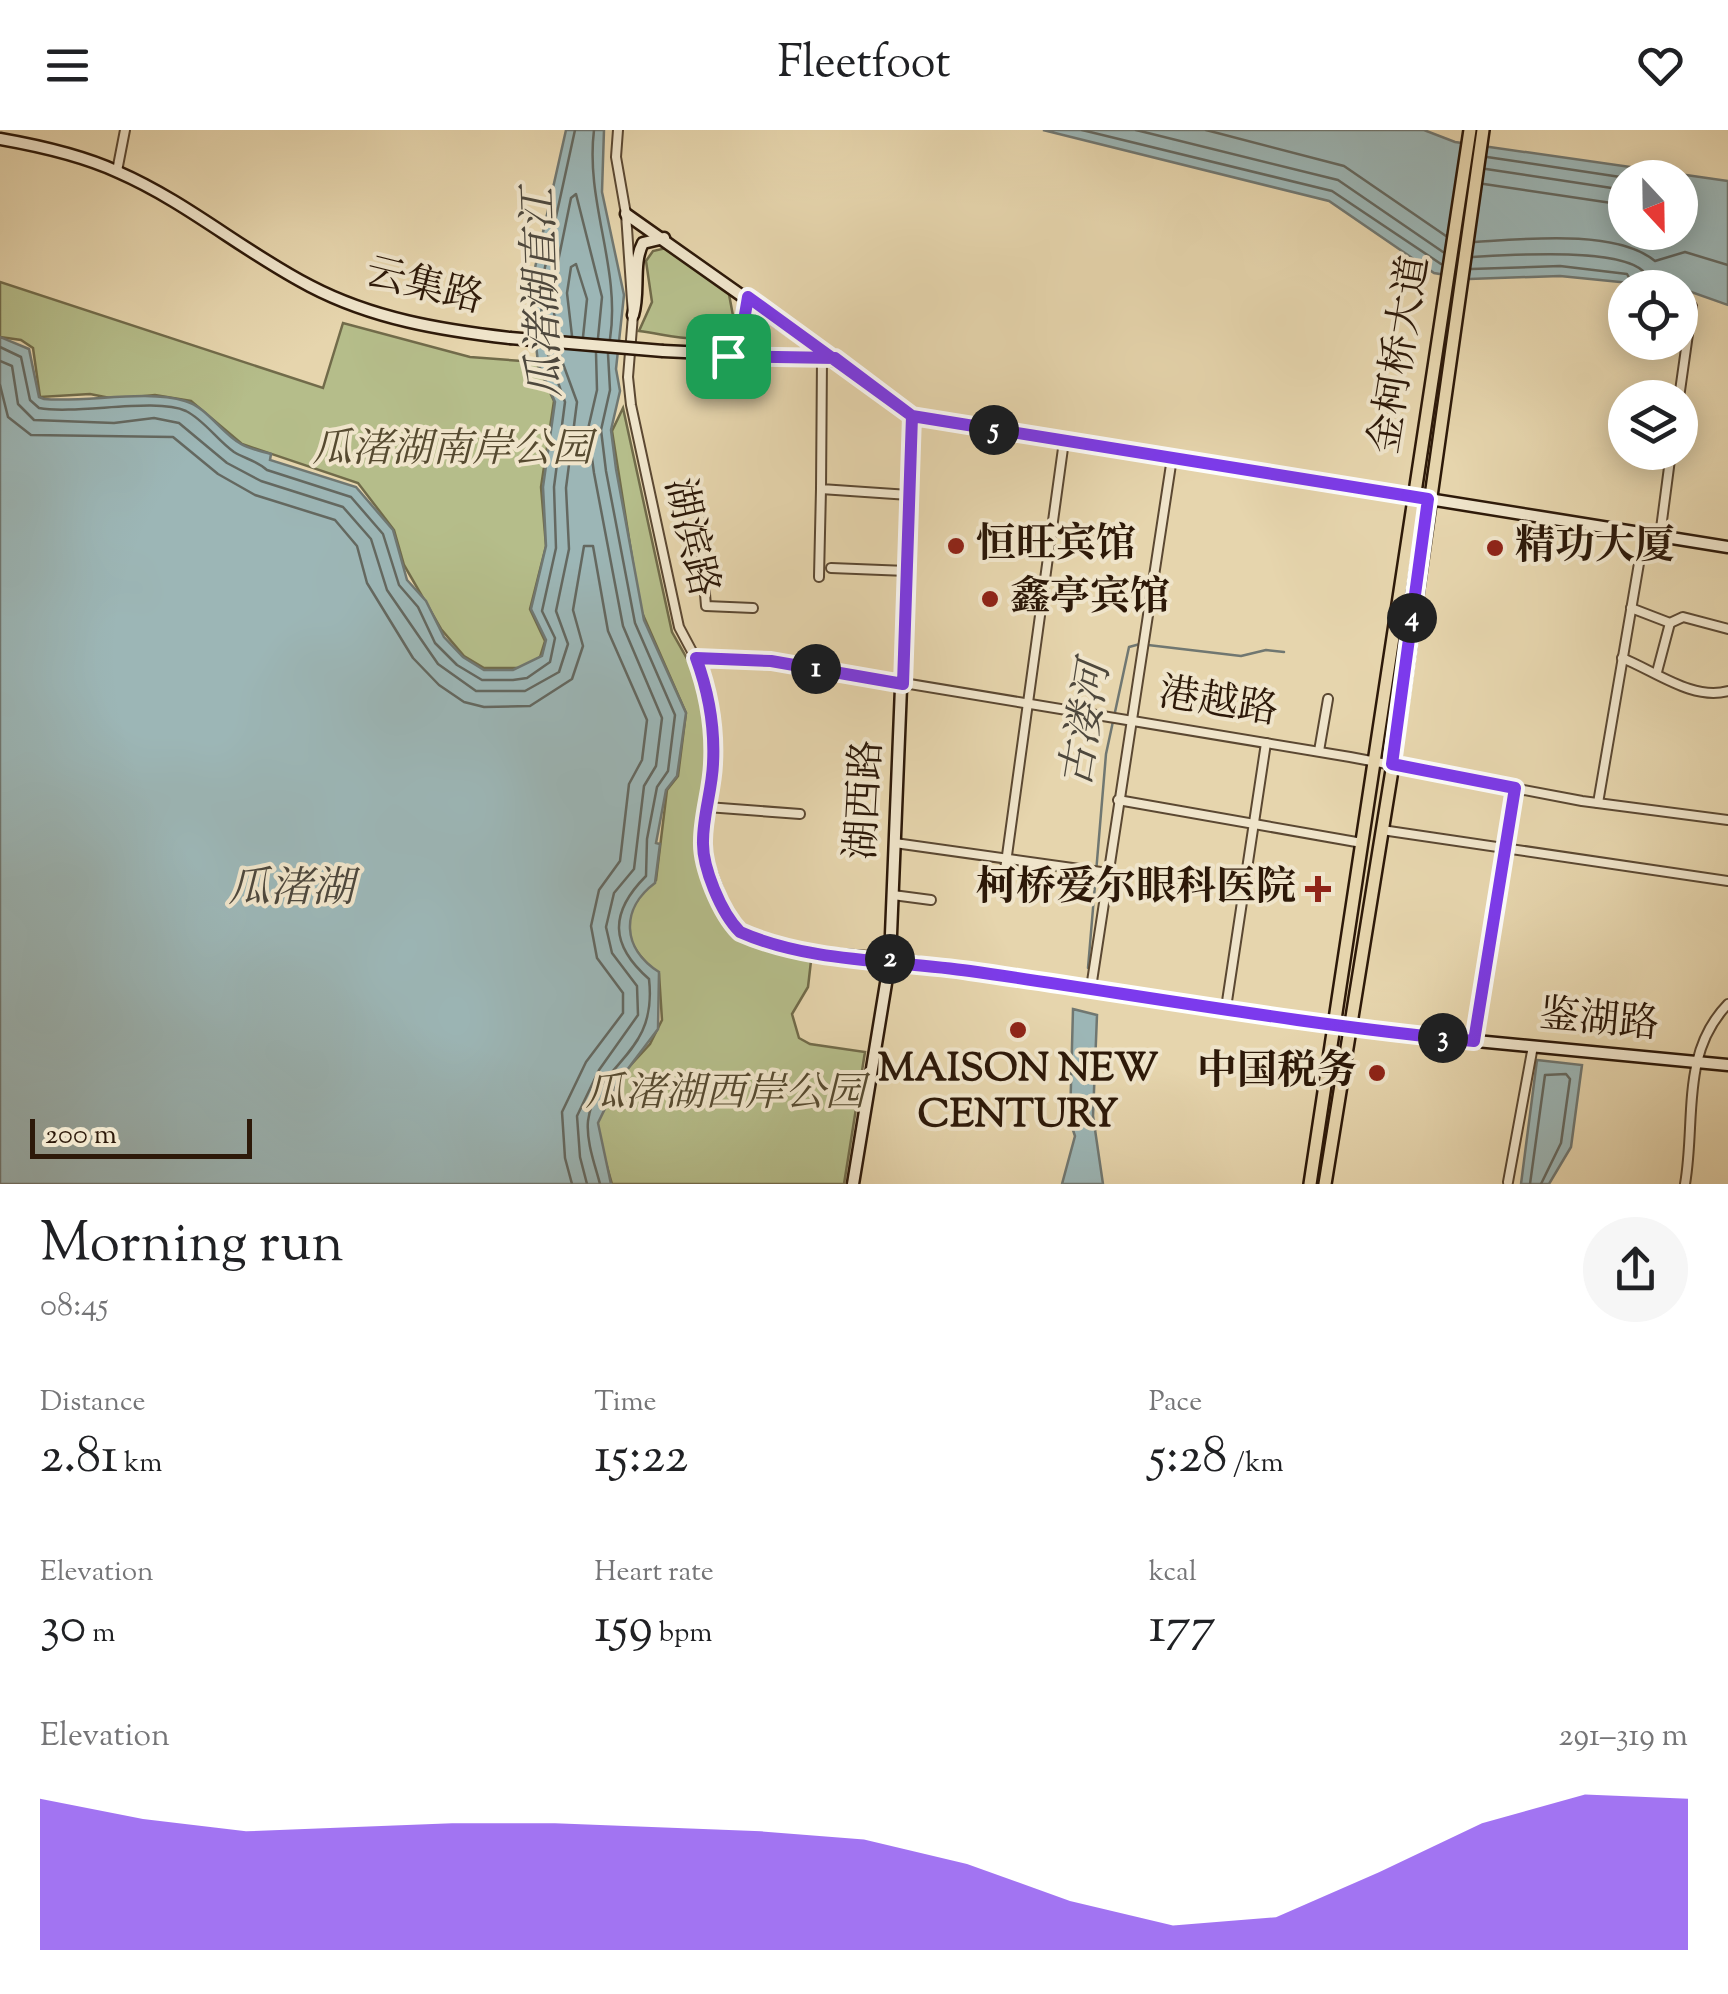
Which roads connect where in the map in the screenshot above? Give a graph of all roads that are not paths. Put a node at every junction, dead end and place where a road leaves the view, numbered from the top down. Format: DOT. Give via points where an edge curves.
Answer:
graph roads {
  1 [pos="125,130"];
  2 [pos="618,130"];
  3 [pos="1470,130"];
  4 [pos="1483,130"];
  5 [pos="0,139"];
  6 [pos="118,172"];
  7 [pos="626,214"];
  8 [pos="664,238"];
  9 [pos="748,297"];
  10 [pos="633,316"];
  11 [pos="728,356"];
  12 [pos="822,358"];
  13 [pos="835,358"];
  14 [pos="912,416"];
  15 [pos="1064,441"];
  16 [pos="1172,458"];
  17 [pos="1669,470"];
  18 [pos="821,489"];
  19 [pos="909,495"];
  20 [pos="1413,497"];
  21 [pos="1428,499"];
  22 [pos="699,521"];
  23 [pos="1644,534"];
  24 [pos="1660,536"];
  25 [pos="1728,547"];
  26 [pos="831,568"];
  27 [pos="907,571"];
  28 [pos="819,576"];
  29 [pos="753,608"];
  30 [pos="1631,608"];
  31 [pos="1670,623"];
  32 [pos="1728,630"];
  33 [pos="696,658"];
  34 [pos="1622,658"];
  35 [pos="1657,672"];
  36 [pos="903,684"];
  37 [pos="1728,691"];
  38 [pos="1328,699"];
  39 [pos="1029,704"];
  40 [pos="1130,720"];
  41 [pos="1266,743"];
  42 [pos="1318,752"];
  43 [pos="1374,761"];
  44 [pos="1392,764"];
  45 [pos="1515,788"];
  46 [pos="1118,800"];
  47 [pos="1598,803"];
  48 [pos="707,808"];
  49 [pos="800,814"];
  50 [pos="1728,820"];
  51 [pos="1256,824"];
  52 [pos="1382,830"];
  53 [pos="896,842"];
  54 [pos="1362,843"];
  55 [pos="1506,848"];
  56 [pos="1007,858"];
  57 [pos="1005,870"];
  58 [pos="1102,872"];
  59 [pos="1728,881"];
  60 [pos="893,895"];
  61 [pos="931,900"];
  62 [pos="753,938"];
  63 [pos="890,959"];
  64 [pos="1091,988"];
  65 [pos="1728,1004"];
  66 [pos="1226,1008"];
  67 [pos="1336,1027"];
  68 [pos="1351,1029"];
  69 [pos="1474,1041"];
  70 [pos="1532,1046"];
  71 [pos="1693,1061"];
  72 [pos="1728,1065"];
  73 [pos="1508,1182"];
  74 [pos="853,1184"];
  75 [pos="1310,1184"];
  76 [pos="1325,1184"];
  77 [pos="1685,1184"];
  1 -- 6 [label="street"];
  2 -- 7 [label="street, 湖滨路"];
  3 -- 20 [label="main road, 金柯桥大道"];
  4 -- 21 [label="main road, 金柯桥大道"];
  5 -- 6 [label="street, 云集路"];
  6 -- 11 [label="street, 云集路, bridge" via="311,287 432,329"];
  7 -- 8 [label="street"];
  7 -- 10 [label="street, 湖滨路"];
  8 -- 9 [label="street"];
  8 -- 10 [label="street" via="638,252"];
  9 -- 11 [label="street" via="742,332"];
  9 -- 13 [label="street"];
  10 -- 33 [label="street, 湖滨路" via="628,377 646,487 679,627"];
  11 -- 12 [label="street, 云集路"];
  12 -- 13 [label="street, 云集路"];
  12 -- 18 [label="street"];
  13 -- 14 [label="street"];
  14 -- 15 [label="street"];
  14 -- 19 [label="street, 湖西路"];
  15 -- 16 [label="street"];
  15 -- 39 [label="street"];
  16 -- 20 [label="street"];
  16 -- 40 [label="street"];
  17 -- 24 [label="street"];
  18 -- 19 [label="street"];
  18 -- 28 [label="street"];
  19 -- 27 [label="street, 湖西路"];
  20 -- 21 [label="street"];
  20 -- 43 [label="main road, 金柯桥大道"];
  21 -- 23 [label="street"];
  21 -- 44 [label="main road, 金柯桥大道"];
  22 -- 29 [label="street" via="706,606"];
  23 -- 24 [label="street"];
  23 -- 30 [label="street"];
  24 -- 25 [label="street"];
  26 -- 27 [label="street"];
  27 -- 36 [label="street, 湖西路"];
  30 -- 31 [label="street"];
  30 -- 34 [label="street"];
  31 -- 32 [label="street" via="1683,617"];
  31 -- 35 [label="street"];
  33 -- 36 [label="street, 港越路" via="771,661"];
  33 -- 48 [label="street, 湖滨路" via="711,709"];
  34 -- 35 [label="street"];
  34 -- 47 [label="street"];
  35 -- 37 [label="street" via="1682,687 1713,695"];
  36 -- 39 [label="street, 港越路"];
  36 -- 53 [label="street, 湖西路"];
  38 -- 42 [label="street"];
  39 -- 40 [label="street, 港越路"];
  39 -- 56 [label="street"];
  40 -- 41 [label="street, 港越路"];
  40 -- 46 [label="street"];
  41 -- 42 [label="street, 港越路"];
  41 -- 51 [label="street"];
  42 -- 43 [label="street, 港越路"];
  43 -- 44 [label="street, 港越路"];
  43 -- 54 [label="main road, 金柯桥大道"];
  44 -- 45 [label="street, 港越路"];
  44 -- 52 [label="main road, 金柯桥大道"];
  45 -- 47 [label="street, 港越路"];
  45 -- 55 [label="street"];
  46 -- 51 [label="street"];
  46 -- 58 [label="street"];
  47 -- 50 [label="street, 港越路"];
  48 -- 49 [label="street"];
  48 -- 62 [label="street, 湖滨路" via="702,846 719,898 732,924"];
  51 -- 54 [label="street"];
  51 -- 66 [label="street"];
  52 -- 55 [label="street"];
  52 -- 68 [label="main road, 金柯桥大道"];
  53 -- 56 [label="street"];
  53 -- 60 [label="street, 湖西路"];
  54 -- 67 [label="main road, 金柯桥大道"];
  55 -- 59 [label="street"];
  55 -- 69 [label="street"];
  56 -- 57 [label="street"];
  56 -- 58 [label="street"];
  58 -- 64 [label="street"];
  60 -- 61 [label="street"];
  60 -- 63 [label="street, 湖西路"];
  62 -- 63 [label="street, 鉴湖路" via="807,953"];
  63 -- 64 [label="street, 鉴湖路"];
  63 -- 74 [label="street, 湖西路"];
  64 -- 66 [label="street, 鉴湖路"];
  65 -- 71 [label="street"];
  66 -- 67 [label="street, 鉴湖路"];
  67 -- 68 [label="street, 鉴湖路"];
  67 -- 75 [label="main road, 金柯桥大道"];
  68 -- 69 [label="street, 鉴湖路"];
  68 -- 76 [label="main road, 金柯桥大道"];
  69 -- 70 [label="street, 鉴湖路"];
  70 -- 71 [label="street, 鉴湖路"];
  70 -- 73 [label="street"];
  71 -- 72 [label="street, 鉴湖路"];
  71 -- 77 [label="street"];
}
